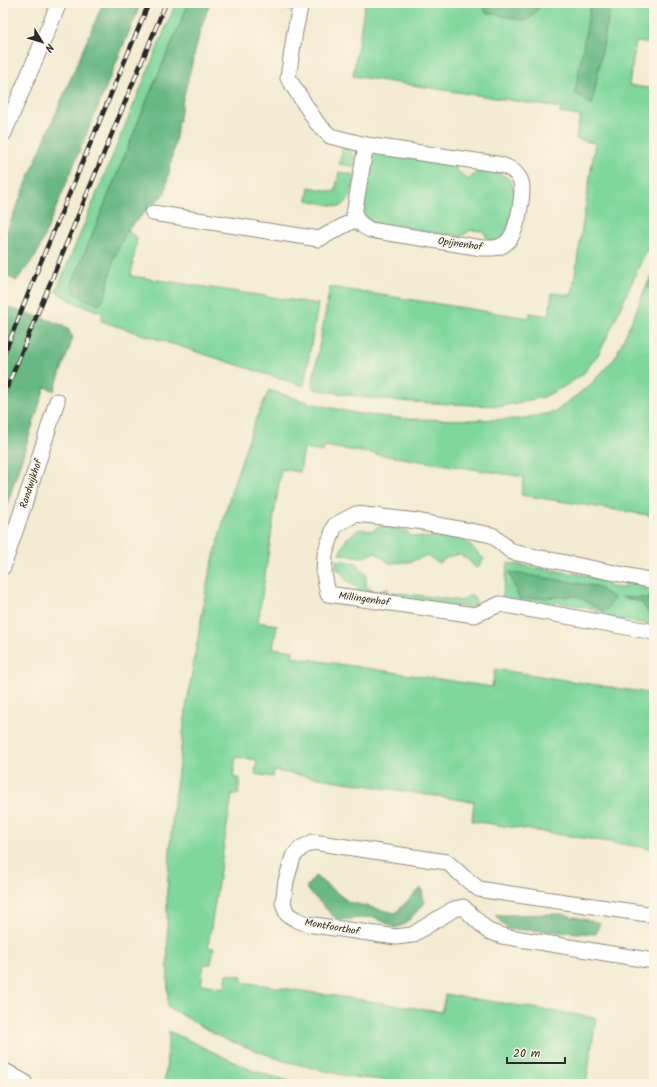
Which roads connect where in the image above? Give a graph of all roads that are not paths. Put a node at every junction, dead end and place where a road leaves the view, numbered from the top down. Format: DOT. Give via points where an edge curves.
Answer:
graph roads {
  1 [pos="59,3"];
  2 [pos="301,3"];
  3 [pos="3,134"];
  4 [pos="366,145"];
  5 [pos="153,213"];
  6 [pos="356,219"];
  7 [pos="56,401"];
  8 [pos="3,567"];
  9 [pos="654,581"];
  10 [pos="654,632"];
  11 [pos="654,915"];
  12 [pos="654,961"];
  13 [pos="3,1070"];
  14 [pos="24,1084"];
  1 -- 3 [label="street"];
  2 -- 4 [label="street, Opijnenhof" via="288,78 317,123 330,136"];
  4 -- 6 [label="street" via="354,214"];
  4 -- 6 [label="street, Opijnenhof" via="490,163 510,169 517,175 522,186 520,209 511,239 505,245 496,248 370,230"];
  5 -- 6 [label="street" via="319,239"];
  7 -- 8 [label="street, Randwijkhof"];
  9 -- 10 [label="street, Millingenhof" via="512,552 492,535 418,521 356,514 335,525 324,554 328,594 475,615 500,604"];
  11 -- 12 [label="street, Montfoorthof" via="479,889 447,862 313,842 301,848 292,857 283,903 287,914 307,924 396,937 412,935 454,909 463,907 488,930 502,936"];
  13 -- 14 [label="street"];
}
